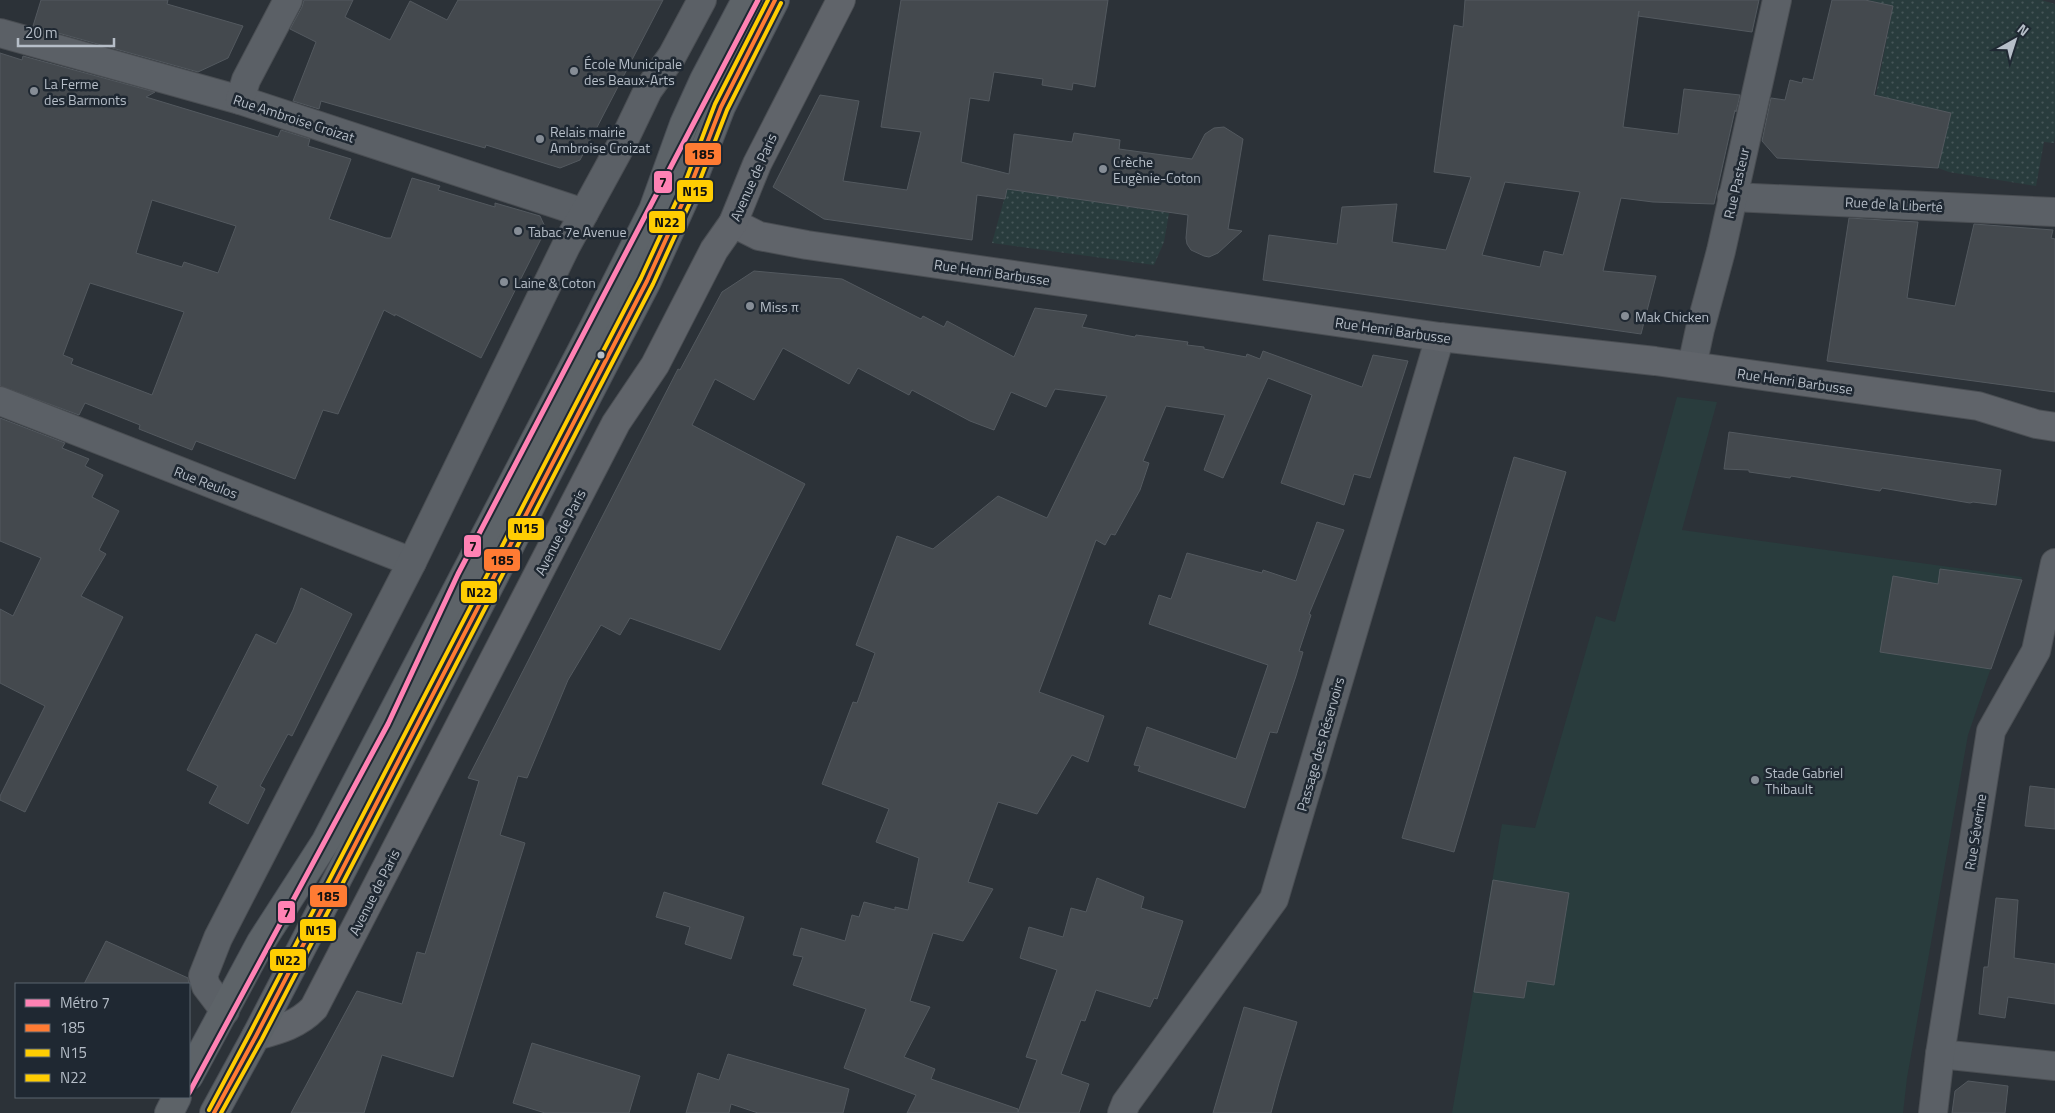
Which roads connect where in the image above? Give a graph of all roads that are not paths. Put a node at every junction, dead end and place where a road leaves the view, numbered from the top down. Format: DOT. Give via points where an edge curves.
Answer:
graph roads {
  1 [pos="288,0"];
  2 [pos="702,0"];
  3 [pos="746,0"];
  4 [pos="775,0"];
  5 [pos="841,0"];
  6 [pos="1777,0"];
  7 [pos="0,33"];
  8 [pos="240,100"];
  9 [pos="1732,197"];
  10 [pos="2055,212"];
  11 [pos="584,213"];
  12 [pos="733,223"];
  13 [pos="1440,337"];
  14 [pos="1692,366"];
  15 [pos="0,401"];
  16 [pos="2055,427"];
  17 [pos="412,562"];
  18 [pos="2055,563"];
  19 [pos="224,1011"];
  20 [pos="256,1036"];
  21 [pos="1940,1054"];
  22 [pos="2055,1066"];
  23 [pos="190,1074"];
  24 [pos="177,1098"];
  25 [pos="169,1113"];
  26 [pos="214,1113"];
  27 [pos="1122,1113"];
  28 [pos="1932,1113"];
  1 -- 8 [label="street" via="246,80"];
  2 -- 11 [label="street" via="672,56 648,90"];
  3 -- 19 [label="main road" via="704,80 684,124 653,210 594,327 326,842 262,942"];
  4 -- 20 [label="main road" via="721,106 692,182 647,281"];
  5 -- 12 [label="main road, Avenue de Paris" via="757,164"];
  6 -- 9 [label="street, Rue Pasteur"];
  7 -- 8 [label="street, Rue Ambroise Croizat"];
  8 -- 11 [label="street, Rue Ambroise Croizat"];
  9 -- 10 [label="street, Rue de la Liberté"];
  9 -- 14 [label="street, Rue Pasteur"];
  11 -- 17 [label="street"];
  12 -- 13 [label="main road, Rue Henri Barbusse" via="759,236 807,245"];
  12 -- 20 [label="main road, Avenue de Paris" via="714,250 656,365 616,423 314,1008 295,1024"];
  13 -- 14 [label="main road, Rue Henri Barbusse"];
  13 -- 27 [label="street, Passage des Réservoirs" via="1274,900 1126,1103"];
  14 -- 16 [label="main road, Rue Henri Barbusse" via="1978,406"];
  15 -- 17 [label="street, Rue Reulos"];
  17 -- 19 [label="street" via="207,963 203,976"];
  18 -- 21 [label="street, Rue Séverine" via="2036,651 1991,731"];
  19 -- 20 [label="main road"];
  19 -- 23 [label="main road"];
  20 -- 26 [label="main road"];
  21 -- 22 [label="street"];
  21 -- 28 [label="street, Rue Séverine"];
  24 -- 25 [label="main road"];
}
